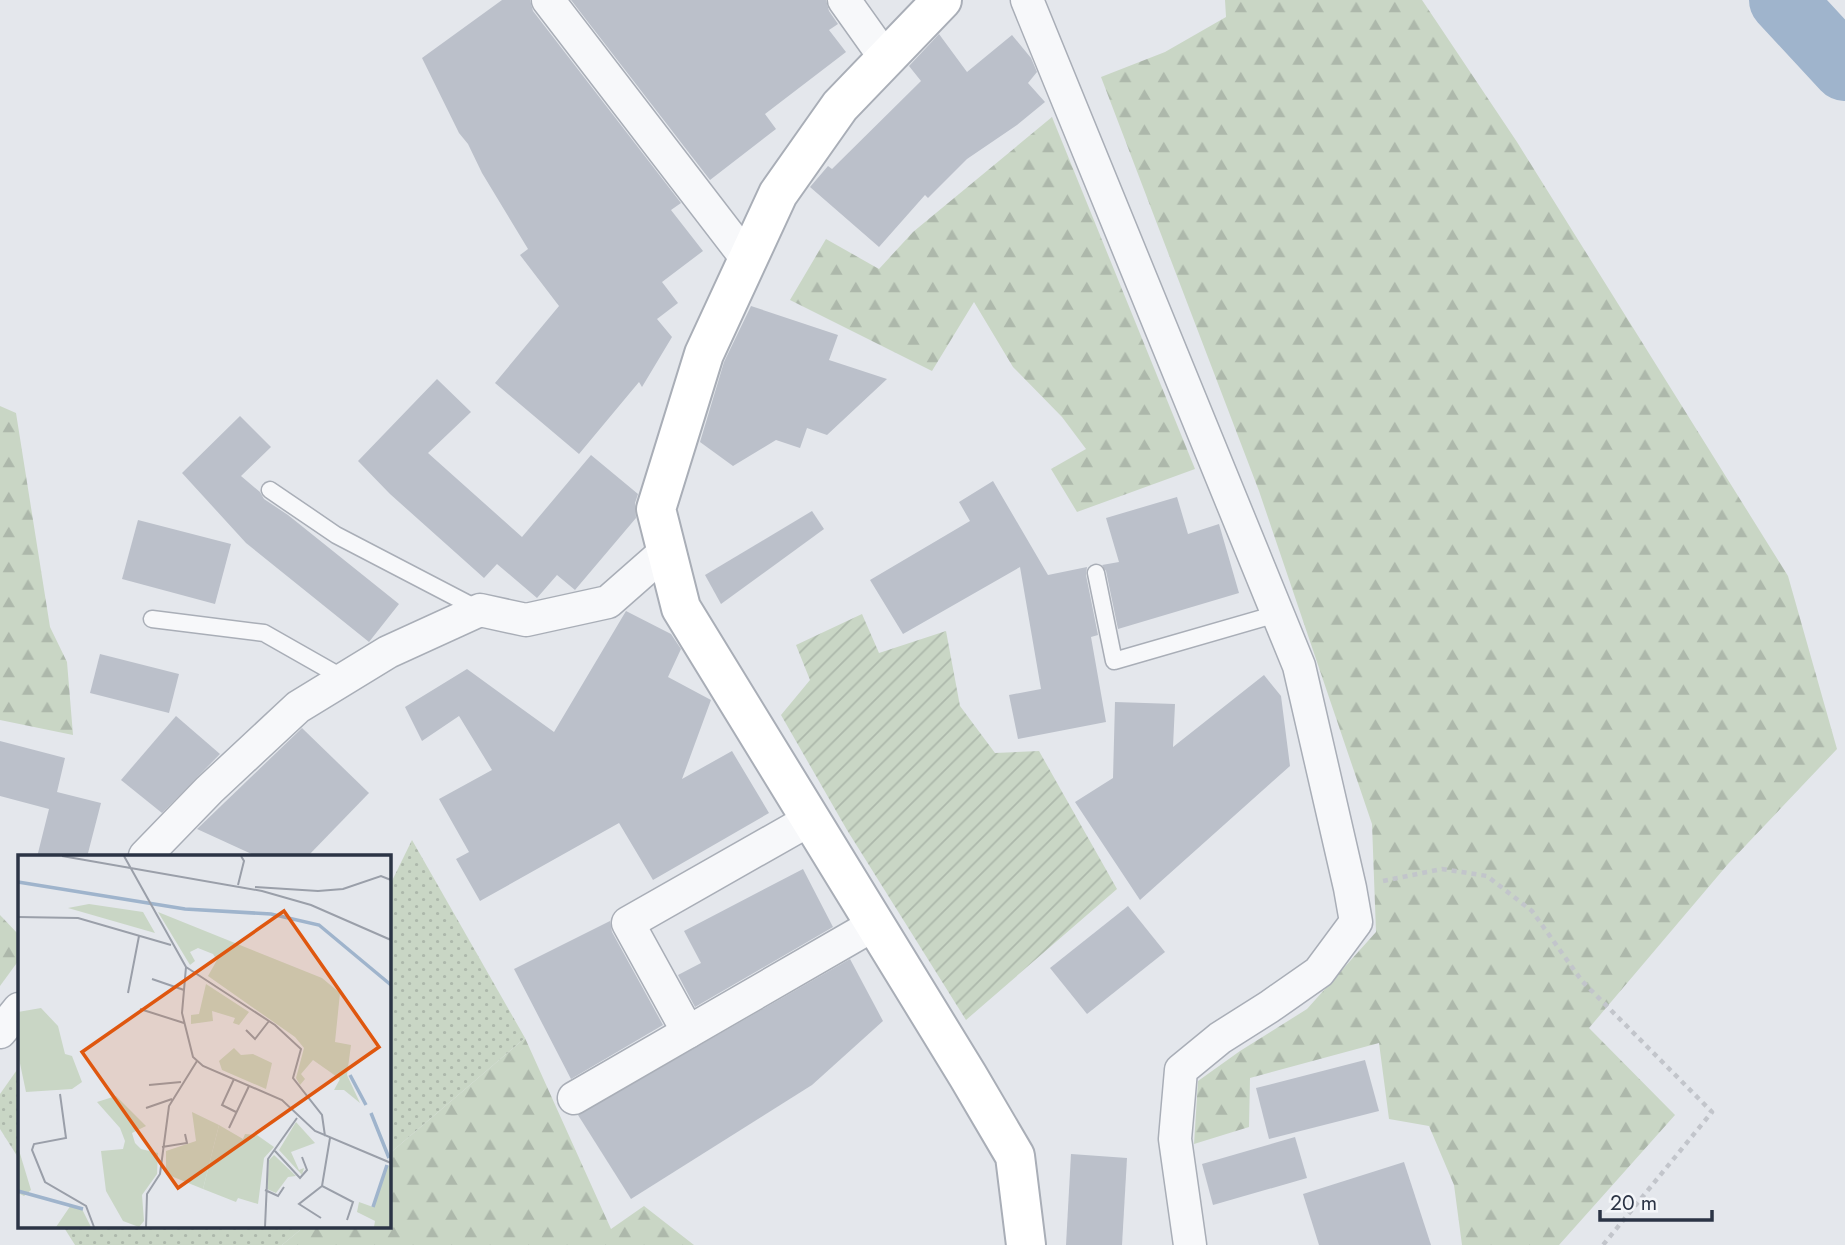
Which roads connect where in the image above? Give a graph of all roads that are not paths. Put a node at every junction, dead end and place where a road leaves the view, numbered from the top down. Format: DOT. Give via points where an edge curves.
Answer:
graph roads {
  1 [pos="548,0"];
  2 [pos="844,0"];
  3 [pos="942,0"];
  4 [pos="1027,0"];
  5 [pos="886,59"];
  6 [pos="747,259"];
  7 [pos="270,490"];
  8 [pos="666,551"];
  9 [pos="1096,573"];
  10 [pos="480,610"];
  11 [pos="1277,614"];
  12 [pos="152,619"];
  13 [pos="345,679"];
  14 [pos="811,819"];
  15 [pos="146,855"];
  16 [pos="875,924"];
  17 [pos="18,1010"];
  18 [pos="0,1032"];
  19 [pos="688,1032"];
  20 [pos="575,1098"];
  21 [pos="1027,1245"];
  22 [pos="1190,1245"];
  1 -- 6 [label="street"];
  2 -- 5 [label="street"];
  3 -- 5 [label="street"];
  4 -- 11 [label="street"];
  5 -- 6 [label="street" via="840,106 778,194"];
  6 -- 8 [label="street" via="704,354 656,509"];
  7 -- 10 [label="lane" via="336,535"];
  8 -- 10 [label="street" via="608,603 526,620"];
  8 -- 14 [label="street" via="681,608"];
  9 -- 11 [label="lane" via="1114,661"];
  10 -- 13 [label="street" via="388,652"];
  11 -- 22 [label="street" via="1298,666 1356,922 1319,972 1220,1038 1181,1070 1175,1139"];
  12 -- 13 [label="lane" via="264,633"];
  13 -- 15 [label="street" via="298,707"];
  14 -- 16 [label="street"];
  14 -- 19 [label="street" via="628,923"];
  16 -- 19 [label="street"];
  16 -- 21 [label="street" via="1015,1156"];
  17 -- 18 [label="street"];
  19 -- 20 [label="street"];
}
